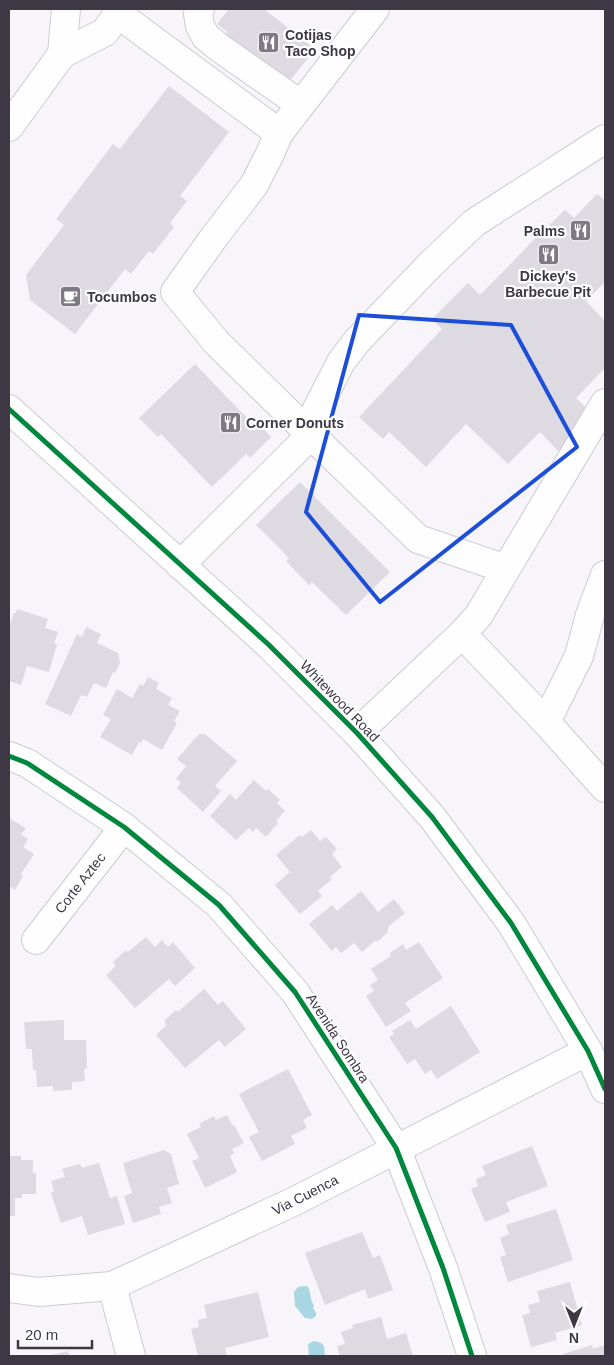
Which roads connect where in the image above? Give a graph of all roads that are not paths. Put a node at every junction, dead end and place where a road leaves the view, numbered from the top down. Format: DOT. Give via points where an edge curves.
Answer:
graph roads {
  1 [pos="66,9"];
  2 [pos="200,9"];
  3 [pos="375,9"];
  4 [pos="120,11"];
  5 [pos="62,54"];
  6 [pos="300,104"];
  7 [pos="9,127"];
  8 [pos="279,133"];
  9 [pos="605,139"];
  10 [pos="605,402"];
  11 [pos="9,409"];
  12 [pos="311,435"];
  13 [pos="180,564"];
  14 [pos="506,569"];
  15 [pos="605,575"];
  16 [pos="598,624"];
  17 [pos="462,634"];
  18 [pos="546,722"];
  19 [pos="357,733"];
  20 [pos="9,756"];
  21 [pos="605,788"];
  22 [pos="124,827"];
  23 [pos="36,940"];
  24 [pos="588,1051"];
  25 [pos="605,1089"];
  26 [pos="396,1148"];
  27 [pos="112,1286"];
  28 [pos="9,1288"];
  29 [pos="131,1356"];
  30 [pos="472,1356"];
  1 -- 5 [label="street"];
  2 -- 6 [label="street" via="200,26 206,37"];
  3 -- 6 [label="street"];
  4 -- 5 [label="street" via="104,32"];
  4 -- 8 [label="street"];
  5 -- 7 [label="street"];
  6 -- 8 [label="street"];
  8 -- 12 [label="street" via="254,186 175,292 218,343"];
  9 -- 12 [label="street" via="474,223 430,265 357,341 342,362 317,410"];
  10 -- 14 [label="street"];
  11 -- 13 [label="street, Whitewood Road"];
  12 -- 13 [label="street"];
  12 -- 14 [label="street" via="418,539"];
  13 -- 19 [label="street, Whitewood Road" via="269,645"];
  14 -- 17 [label="street" via="479,615"];
  15 -- 16 [label="street"];
  16 -- 18 [label="street"];
  17 -- 18 [label="street"];
  17 -- 19 [label="street"];
  18 -- 21 [label="street"];
  19 -- 24 [label="street, Whitewood Road" via="432,817 511,923"];
  20 -- 22 [label="street, Avenida Sombra" via="27,763"];
  22 -- 23 [label="street, Corte Aztec"];
  22 -- 26 [label="street, Avenida Sombra" via="218,905 296,992"];
  24 -- 25 [label="street, Whitewood Road"];
  24 -- 26 [label="street, Via Cuenca"];
  26 -- 27 [label="street, Via Cuenca" via="296,1201"];
  26 -- 30 [label="street, Avenida Sombra" via="443,1268"];
  27 -- 28 [label="street, Via Cuenca" via="38,1292"];
  27 -- 29 [label="street"];
}
